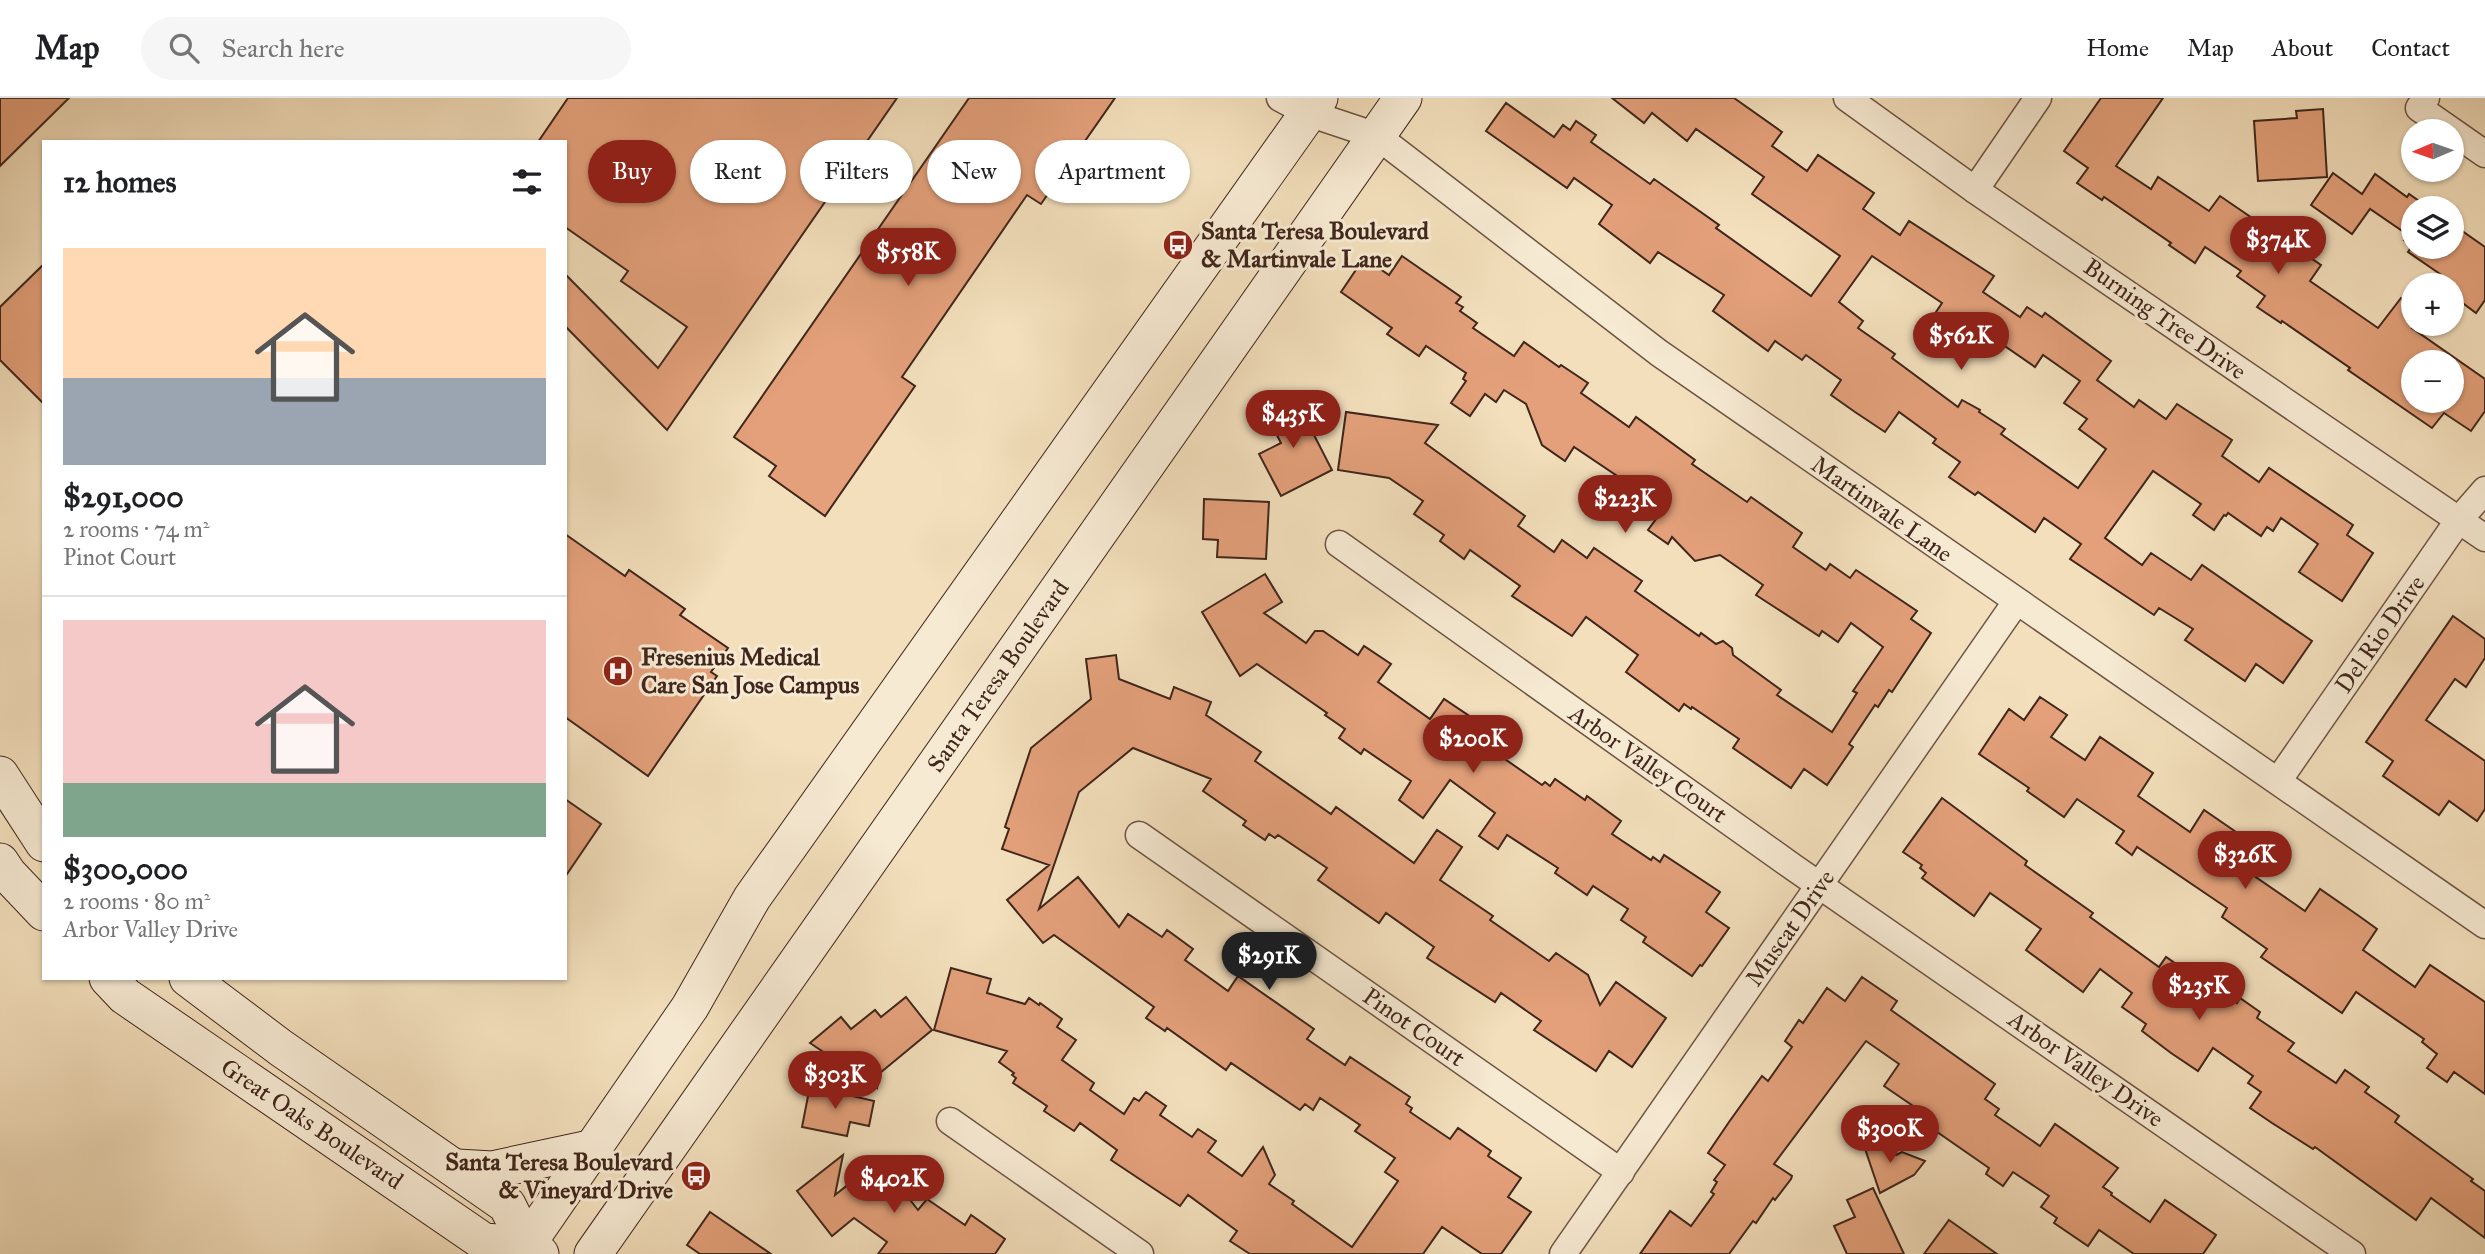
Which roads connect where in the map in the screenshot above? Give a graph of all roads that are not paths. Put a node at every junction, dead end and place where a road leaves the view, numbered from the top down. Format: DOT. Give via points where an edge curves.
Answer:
graph roads {
  1 [pos="1403,98"];
  2 [pos="1847,98"];
  3 [pos="2038,98"];
  4 [pos="2426,98"];
  5 [pos="1302,103"];
  6 [pos="1377,136"];
  7 [pos="2485,155"];
  8 [pos="1975,190"];
  9 [pos="2485,490"];
  10 [pos="2458,521"];
  11 [pos="2485,538"];
  12 [pos="1339,544"];
  13 [pos="2015,602"];
  14 [pos="0,775"];
  15 [pos="2278,781"];
  16 [pos="1139,835"];
  17 [pos="42,840"];
  18 [pos="0,862"];
  19 [pos="1820,885"];
  20 [pos="42,910"];
  21 [pos="2485,925"];
  22 [pos="110,980"];
  23 [pos="191,980"];
  24 [pos="950,1121"];
  25 [pos="594,1148"];
  26 [pos="457,1168"];
  27 [pos="1621,1171"];
  28 [pos="429,1205"];
  29 [pos="529,1251"];
  30 [pos="457,1254"];
  31 [pos="593,1254"];
  32 [pos="1140,1254"];
  33 [pos="1563,1254"];
  34 [pos="2352,1254"];
  1 -- 6 [label="main road, Santa Teresa Boulevard"];
  2 -- 8 [label="street, Burning Tree Drive"];
  3 -- 8 [label="street"];
  4 -- 7 [label="street" via="2419,108"];
  5 -- 6 [label="street, Martinvale Lane"];
  5 -- 25 [label="main road" via="752,898 690,1007"];
  6 -- 13 [label="street, Martinvale Lane" via="1659,353"];
  6 -- 31 [label="main road, Santa Teresa Boulevard"];
  8 -- 10 [label="street, Burning Tree Drive"];
  9 -- 10 [label="street, Del Rio Drive"];
  10 -- 11 [label="street, Burning Tree Drive"];
  10 -- 15 [label="street, Del Rio Drive"];
  12 -- 19 [label="street, Arbor Valley Court"];
  13 -- 15 [label="street, Martinvale Lane"];
  13 -- 19 [label="street, Muscat Drive"];
  14 -- 17 [label="main road"];
  15 -- 21 [label="street, Martinvale Lane"];
  16 -- 27 [label="street, Pinot Court"];
  18 -- 20 [label="main road"];
  19 -- 27 [label="street, Muscat Drive"];
  19 -- 34 [label="street, Arbor Valley Drive"];
  22 -- 28 [label="main road, Great Oaks Boulevard" via="125,996"];
  23 -- 26 [label="main road, Great Oaks Boulevard"];
  24 -- 32 [label="street"];
  25 -- 26 [label="main road" via="502,1168"];
  25 -- 29 [label="main road"];
  26 -- 29 [label="main road, Great Oaks Boulevard" via="508,1205"];
  27 -- 33 [label="street, Muscat Drive"];
  28 -- 29 [label="main road, Great Oaks Boulevard" via="484,1241"];
  28 -- 30 [label="main road"];
}
